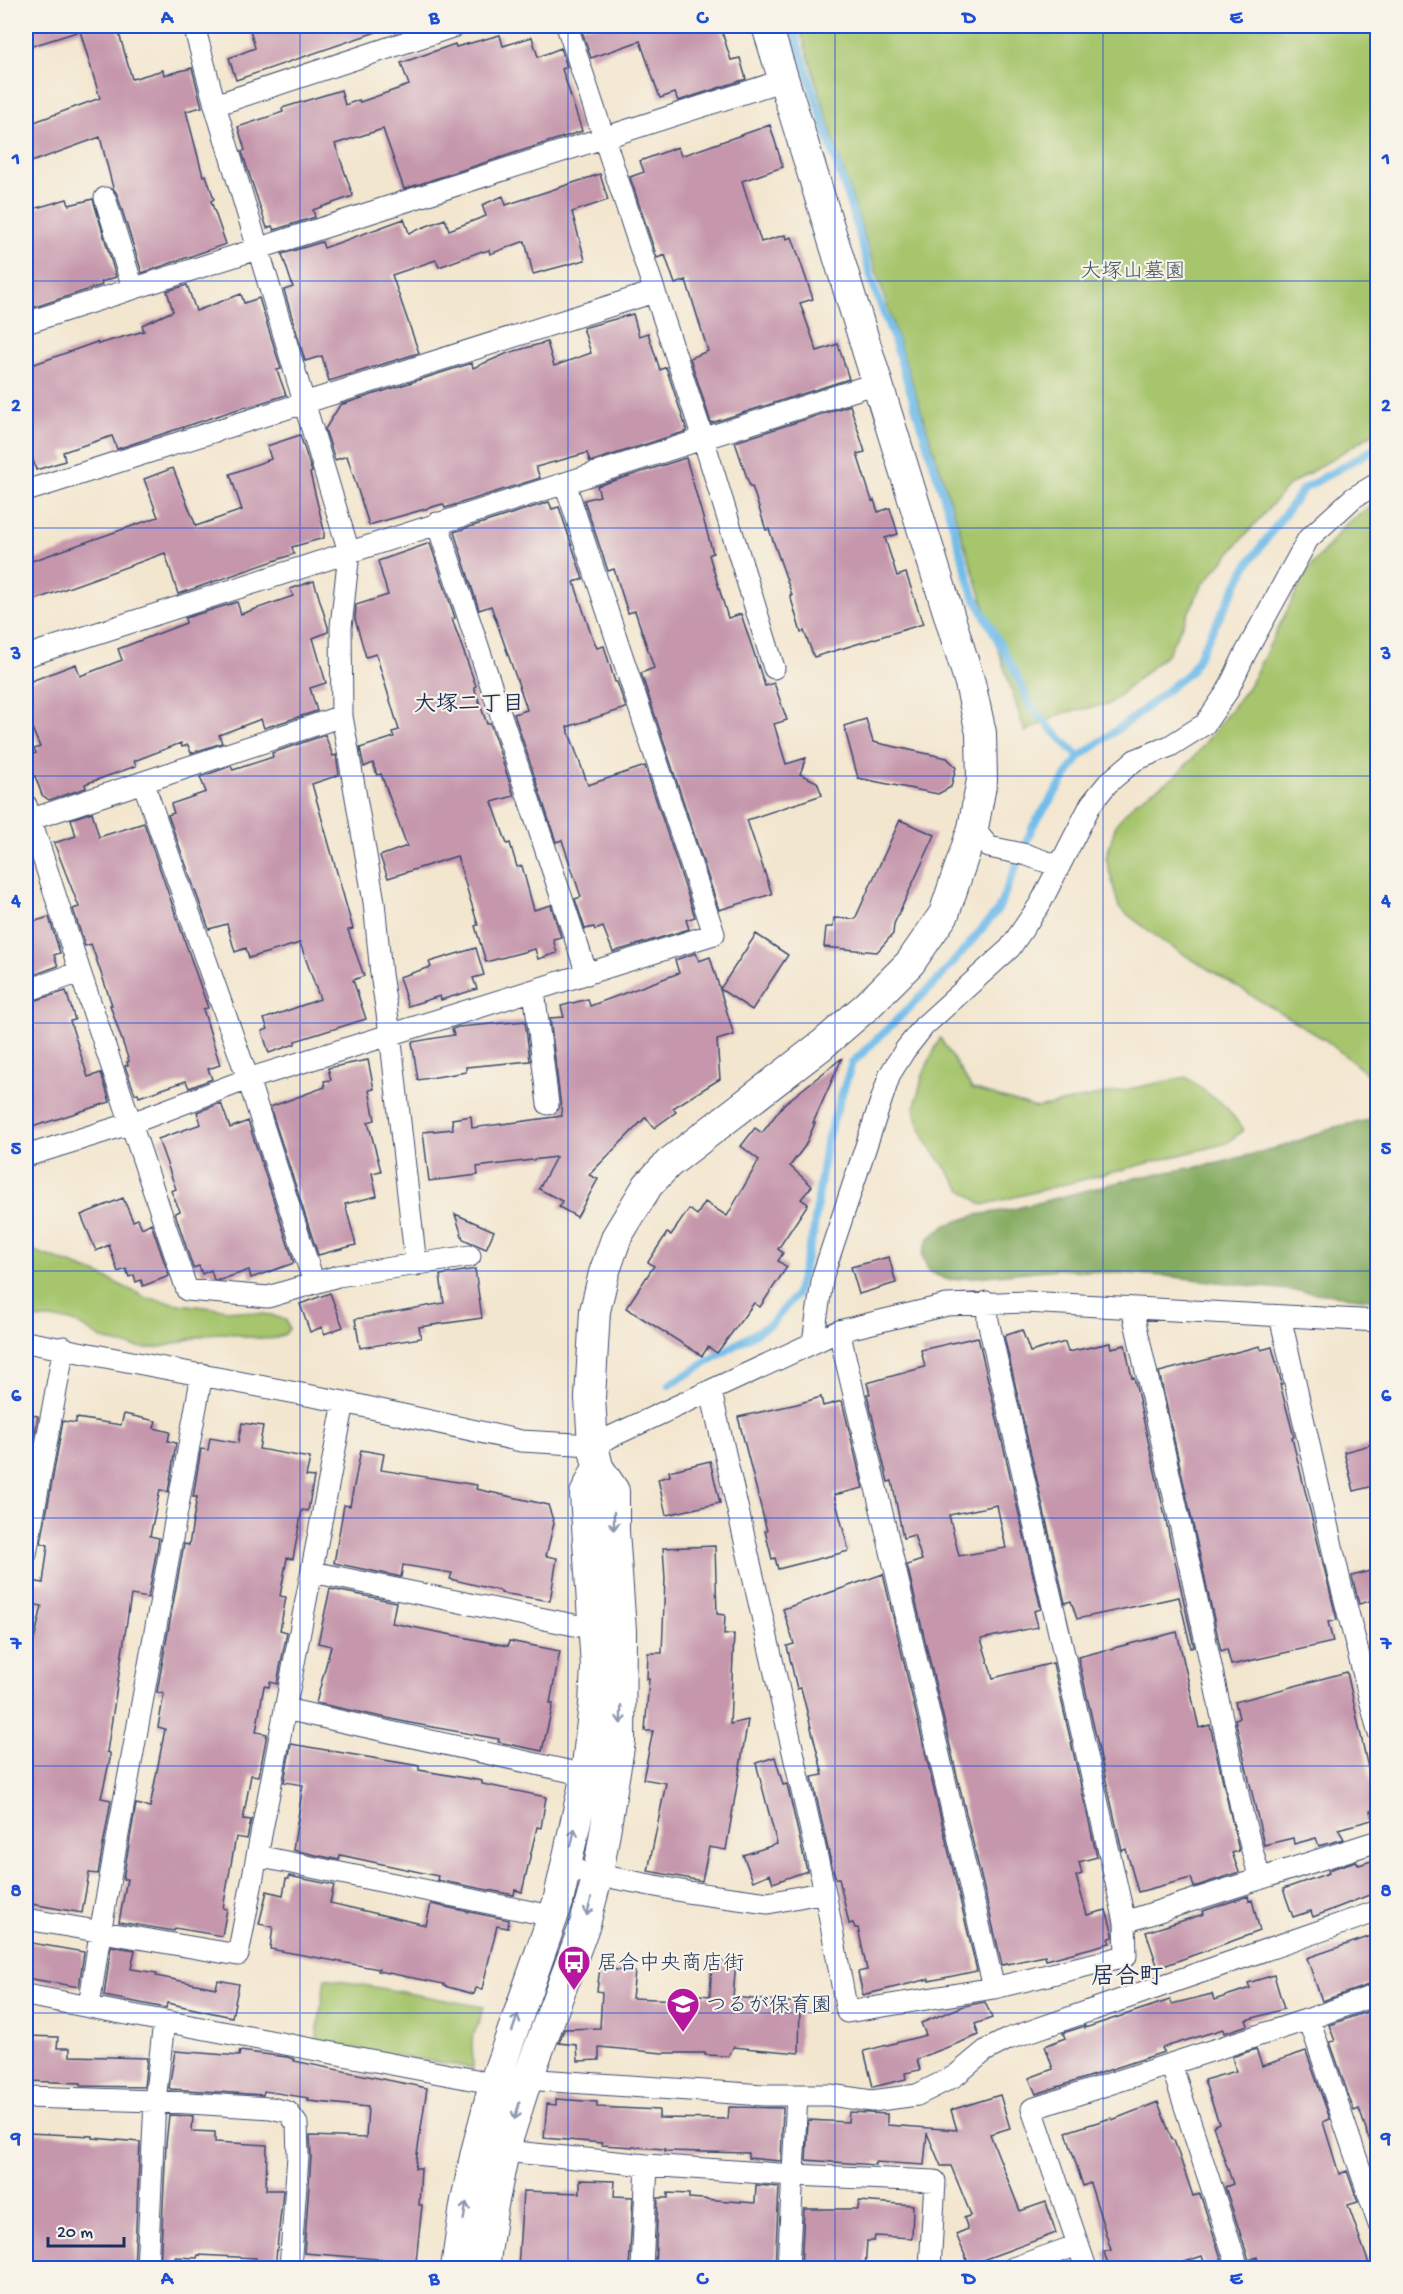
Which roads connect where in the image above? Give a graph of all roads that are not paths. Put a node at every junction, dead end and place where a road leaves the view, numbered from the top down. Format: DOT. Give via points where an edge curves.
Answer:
graph roads {
  1 [pos="194,26"];
  2 [pos="455,26"];
  3 [pos="567,26"];
  4 [pos="767,26"];
  5 [pos="784,80"];
  6 [pos="215,105"];
  7 [pos="604,139"];
  8 [pos="105,198"];
  9 [pos="258,248"];
  10 [pos="133,288"];
  11 [pos="654,292"];
  12 [pos="26,323"];
  13 [pos="877,383"];
  14 [pos="305,404"];
  15 [pos="703,438"];
  16 [pos="565,483"];
  17 [pos="1377,483"];
  18 [pos="26,491"];
  19 [pos="437,523"];
  20 [pos="349,552"];
  21 [pos="26,656"];
  22 [pos="774,668"];
  23 [pos="342,716"];
  24 [pos="144,782"];
  25 [pos="27,815"];
  26 [pos="981,838"];
  27 [pos="1058,866"];
  28 [pos="80,972"];
  29 [pos="587,974"];
  30 [pos="534,990"];
  31 [pos="26,991"];
  32 [pos="390,1033"];
  33 [pos="248,1078"];
  34 [pos="548,1104"];
  35 [pos="132,1123"];
  36 [pos="26,1156"];
  37 [pos="470,1256"];
  38 [pos="416,1264"];
  39 [pos="314,1283"];
  40 [pos="987,1302"];
  41 [pos="1132,1308"];
  42 [pos="1280,1316"];
  43 [pos="1377,1321"];
  44 [pos="839,1331"];
  45 [pos="26,1341"];
  46 [pos="813,1342"];
  47 [pos="64,1347"];
  48 [pos="202,1374"];
  49 [pos="711,1392"];
  50 [pos="344,1402"];
  51 [pos="596,1456"];
  52 [pos="26,1554"];
  53 [pos="312,1572"];
  54 [pos="594,1629"];
  55 [pos="285,1709"];
  56 [pos="1377,1731"];
  57 [pos="586,1775"];
  58 [pos="1377,1840"];
  59 [pos="257,1856"];
  60 [pos="567,1869"];
  61 [pos="598,1875"];
  62 [pos="1260,1879"];
  63 [pos="825,1892"];
  64 [pos="1377,1911"];
  65 [pos="552,1916"];
  66 [pos="26,1919"];
  67 [pos="1125,1922"];
  68 [pos="100,1933"];
  69 [pos="994,1988"];
  70 [pos="1377,1994"];
  71 [pos="26,1995"];
  72 [pos="89,2007"];
  73 [pos="1309,2019"];
  74 [pos="164,2022"];
  75 [pos="1171,2064"];
  76 [pos="476,2080"];
  77 [pos="539,2080"];
  78 [pos="796,2095"];
  79 [pos="26,2097"];
  80 [pos="155,2101"];
  81 [pos="504,2151"];
  82 [pos="647,2165"];
  83 [pos="793,2175"];
  84 [pos="1377,2222"];
  85 [pos="1078,2245"];
  86 [pos="147,2268"];
  87 [pos="290,2268"];
  88 [pos="456,2268"];
  89 [pos="484,2268"];
  90 [pos="642,2268"];
  91 [pos="788,2268"];
  92 [pos="930,2268"];
  93 [pos="1013,2268"];
  94 [pos="1086,2268"];
  95 [pos="1238,2268"];
  1 -- 6 [label="street"];
  2 -- 6 [label="street"];
  3 -- 7 [label="street"];
  4 -- 5 [label="street"];
  5 -- 7 [label="street"];
  5 -- 13 [label="street"];
  6 -- 9 [label="street"];
  7 -- 9 [label="street"];
  7 -- 11 [label="street"];
  8 -- 10 [label="street"];
  9 -- 10 [label="street"];
  9 -- 14 [label="street"];
  10 -- 12 [label="street"];
  11 -- 14 [label="street"];
  11 -- 15 [label="street"];
  13 -- 15 [label="street"];
  13 -- 26 [label="street" via="970,683 981,733"];
  14 -- 18 [label="street"];
  14 -- 20 [label="street"];
  15 -- 16 [label="street"];
  15 -- 22 [label="street"];
  16 -- 19 [label="street"];
  16 -- 29 [label="street" via="714,933"];
  17 -- 27 [label="street" via="1353,498 1308,539 1227,692 1205,724 1170,746 1135,760 1108,783"];
  19 -- 20 [label="street"];
  19 -- 29 [label="street"];
  20 -- 21 [label="street"];
  20 -- 23 [label="street" via="341,627"];
  23 -- 24 [label="street"];
  23 -- 32 [label="street" via="374,902"];
  24 -- 25 [label="street"];
  24 -- 33 [label="street"];
  25 -- 28 [label="street"];
  26 -- 27 [label="street"];
  26 -- 51 [label="street" via="944,914 910,963 822,1045 669,1163 648,1185 617,1236 595,1311 590,1398"];
  27 -- 46 [label="street" via="1040,904 1010,948 924,1026 890,1074 823,1275"];
  28 -- 31 [label="street"];
  28 -- 35 [label="street"];
  29 -- 30 [label="street"];
  30 -- 32 [label="street"];
  30 -- 34 [label="street"];
  32 -- 33 [label="street"];
  32 -- 38 [label="street"];
  33 -- 35 [label="street"];
  33 -- 39 [label="street"];
  35 -- 36 [label="street"];
  35 -- 39 [label="street" via="187,1290 268,1297"];
  37 -- 38 [label="street"];
  38 -- 39 [label="street"];
  40 -- 41 [label="street"];
  40 -- 44 [label="street" via="946,1305"];
  40 -- 67 [label="street"];
  41 -- 42 [label="street"];
  41 -- 62 [label="street" via="1243,1817"];
  42 -- 43 [label="street"];
  42 -- 56 [label="street"];
  44 -- 46 [label="street"];
  44 -- 69 [label="street"];
  45 -- 47 [label="street"];
  46 -- 49 [label="street"];
  47 -- 48 [label="street"];
  47 -- 52 [label="street"];
  48 -- 50 [label="street"];
  48 -- 68 [label="street"];
  49 -- 51 [label="street"];
  49 -- 63 [label="street"];
  50 -- 51 [label="street"];
  50 -- 53 [label="street"];
  51 -- 54 [label="street" via="585,1494"];
  51 -- 61 [label="street, one-way" via="614,1491 621,1631 620,1741"];
  53 -- 54 [label="street"];
  53 -- 55 [label="street"];
  54 -- 57 [label="street" via="594,1704"];
  55 -- 57 [label="street"];
  55 -- 59 [label="street"];
  60 -- 57 [label="street, one-way"];
  58 -- 62 [label="street"];
  59 -- 65 [label="street"];
  59 -- 68 [label="street" via="238,1955"];
  60 -- 61 [label="street"];
  60 -- 65 [label="street"];
  61 -- 63 [label="street" via="768,1903"];
  61 -- 81 [label="street, one-way" via="585,1924"];
  62 -- 67 [label="street"];
  63 -- 69 [label="street" via="847,2012"];
  64 -- 78 [label="street" via="1008,2038 955,2076 917,2095 872,2101"];
  88 -- 65 [label="street, one-way" via="474,2163 494,2084"];
  66 -- 68 [label="street"];
  67 -- 69 [label="street" via="1126,1956"];
  68 -- 72 [label="street"];
  70 -- 73 [label="street"];
  71 -- 72 [label="street"];
  72 -- 74 [label="street"];
  73 -- 75 [label="street"];
  73 -- 84 [label="street"];
  74 -- 76 [label="street"];
  74 -- 80 [label="street"];
  75 -- 85 [label="street" via="1032,2109"];
  75 -- 95 [label="street"];
  77 -- 78 [label="street"];
  78 -- 83 [label="street"];
  79 -- 80 [label="street"];
  80 -- 86 [label="street"];
  80 -- 87 [label="street" via="288,2112 297,2124 298,2156"];
  81 -- 82 [label="street"];
  81 -- 89 [label="street"];
  82 -- 83 [label="street"];
  82 -- 90 [label="street"];
  83 -- 91 [label="street"];
  83 -- 92 [label="street" via="935,2181"];
  85 -- 93 [label="street"];
  85 -- 94 [label="street"];
}
